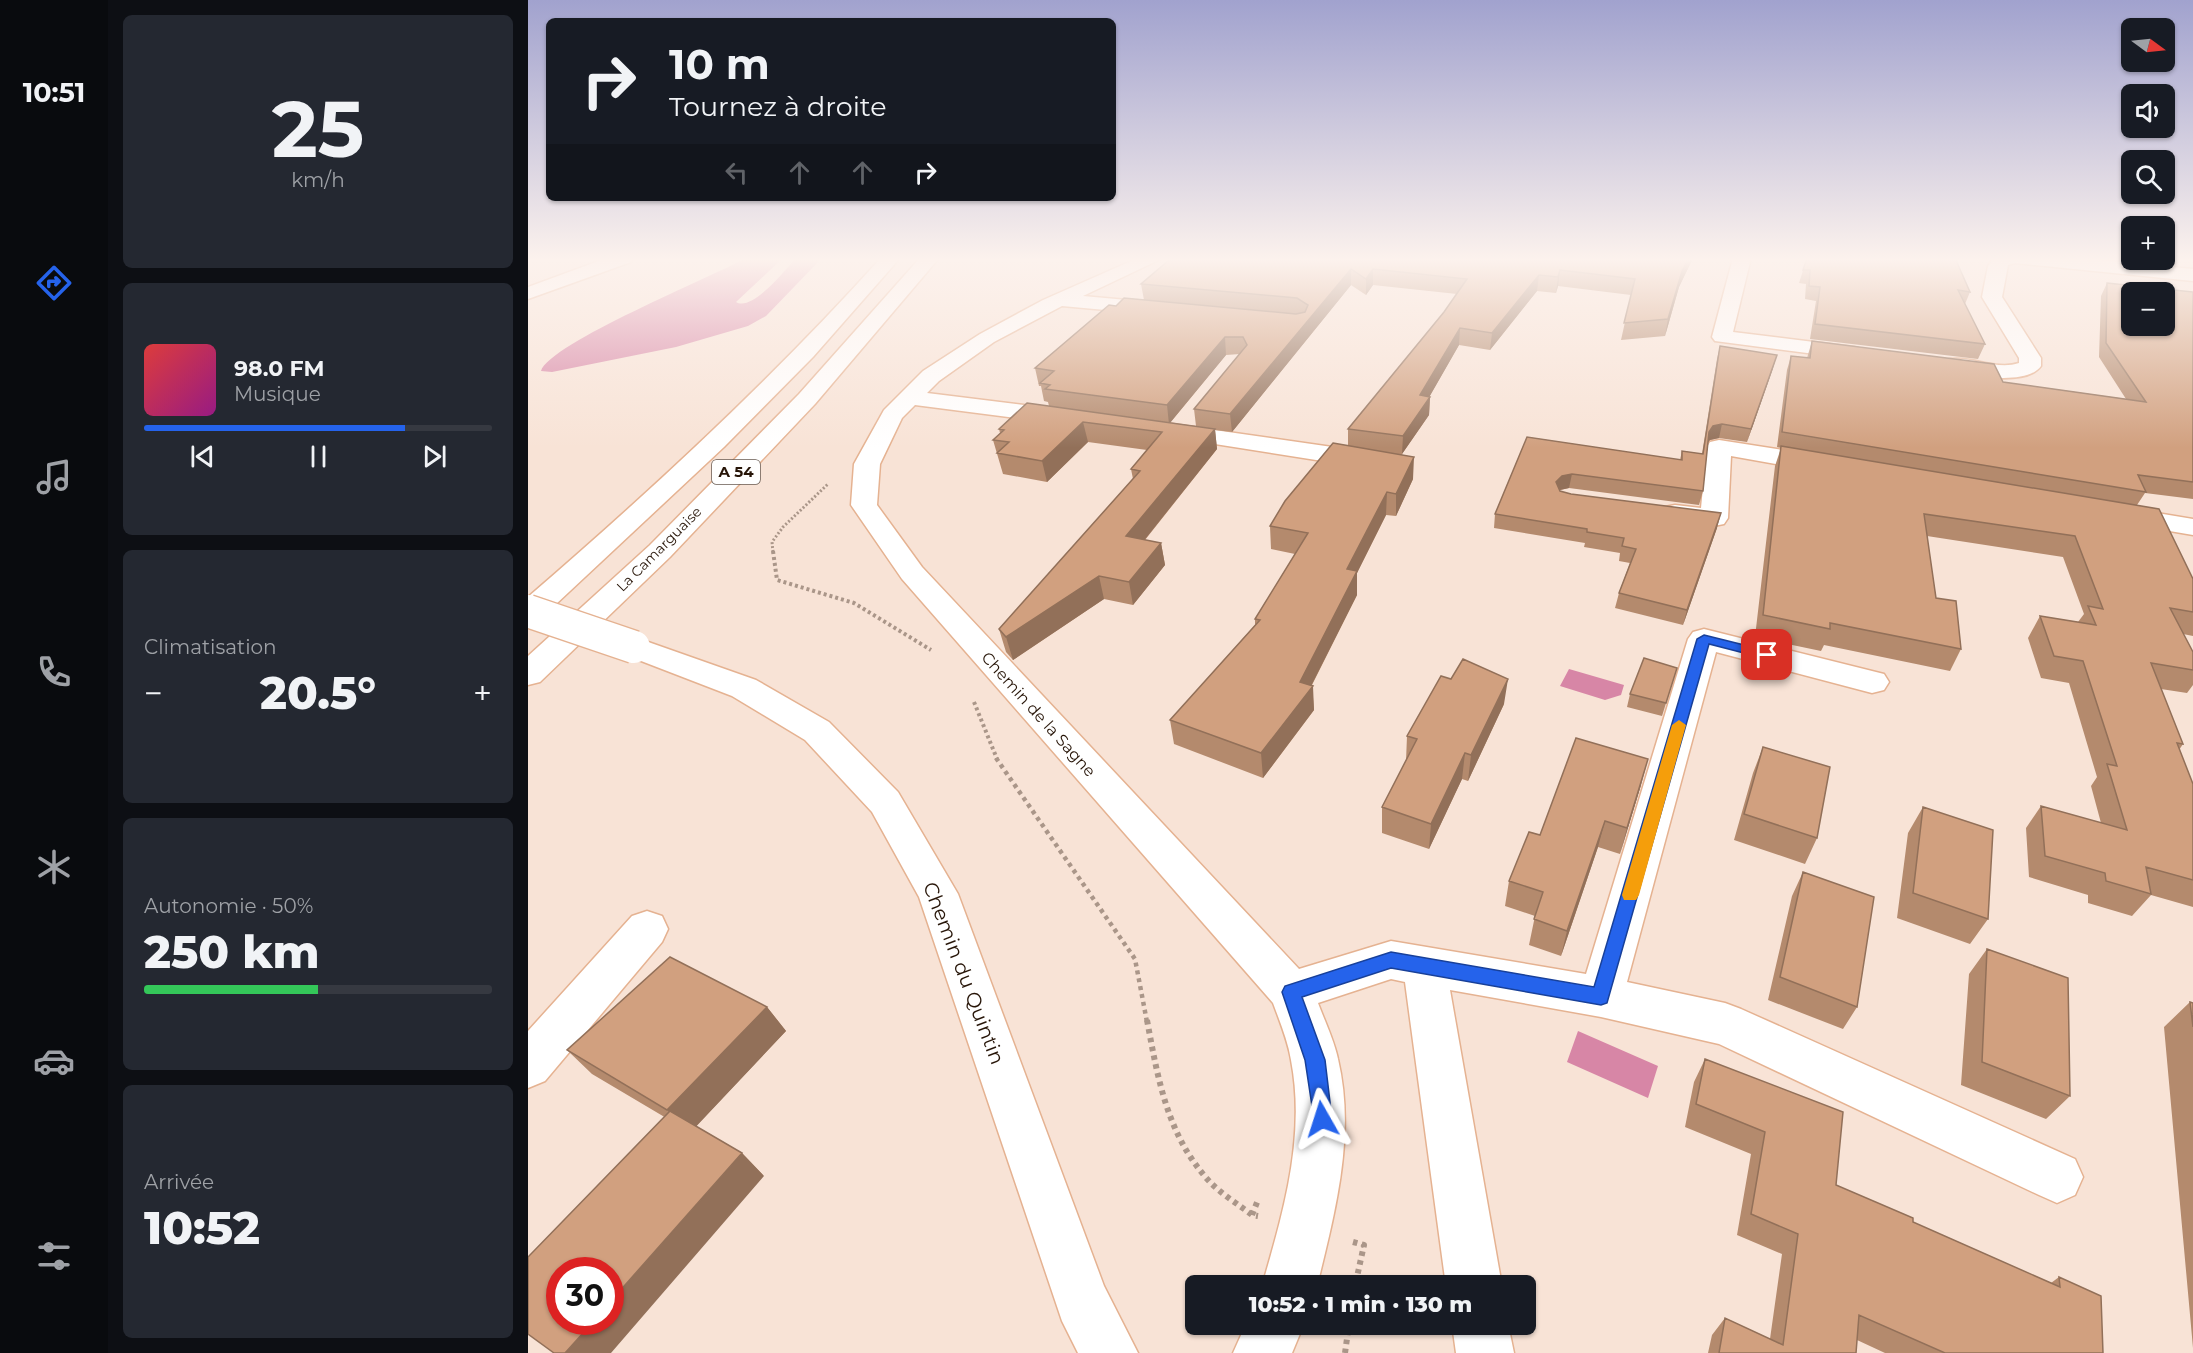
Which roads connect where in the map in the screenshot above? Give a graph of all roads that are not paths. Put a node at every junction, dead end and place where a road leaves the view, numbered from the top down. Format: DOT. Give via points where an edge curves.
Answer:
graph roads {
  1 [pos="833,321"];
  2 [pos="875,321"];
  3 [pos="1020,321"];
  4 [pos="1726,321"];
  5 [pos="2007,321"];
  6 [pos="1877,356"];
  7 [pos="1936,363"];
  8 [pos="908,397"];
  9 [pos="1084,420"];
  10 [pos="1174,425"];
  11 [pos="1394,464"];
  12 [pos="1846,468"];
  13 [pos="1647,509"];
  14 [pos="2100,511"];
  15 [pos="2193,527"];
  16 [pos="528,612"];
  17 [pos="528,674"];
  18 [pos="1872,682"];
  19 [pos="647,929"];
  20 [pos="1424,965"];
  21 [pos="1291,992"];
  22 [pos="1601,997"];
  23 [pos="528,1065"];
  24 [pos="2057,1177"];
  25 [pos="1292,1275"];
  26 [pos="1472,1275"];
  27 [pos="1082,1301"];
  28 [pos="1272,1335"];
  29 [pos="1278,1335"];
  30 [pos="1482,1335"];
  31 [pos="1093,1353"];
  32 [pos="1109,1353"];
  33 [pos="1262,1353"];
  34 [pos="1279,1353"];
  35 [pos="1485,1353"];
  1 -- 16 [label="main road, A 54" via="767,393 609,542"];
  2 -- 17 [label="main road, La Camarguaise / A 54" via="807,399 660,551"];
  3 -- 8 [label="main road, Chemin de la Sagne" via="987,338 931,376"];
  4 -- 6 [label="main road" via="1722,337"];
  5 -- 7 [label="main road" via="2030,358 2030,366 2024,371"];
  8 -- 9 [label="main road"];
  8 -- 21 [label="main road, Chemin de la Sagne" via="892,415 867,464 864,505 912,573"];
  10 -- 11 [label="main road"];
  12 -- 13 [label="main road" via="1719,447 1714,518"];
  14 -- 15 [label="main road"];
  16 -- 27 [label="main road, Chemin du Quintin, bridge" via="634,646 744,688 817,731 885,802 938,894"];
  18 -- 22 [label="main road" via="1704,639"];
  19 -- 23 [label="main road"];
  20 -- 21 [label="main road" via="1391,960"];
  20 -- 22 [label="main road"];
  20 -- 26 [label="main road"];
  21 -- 25 [label="main road, Chemin de la Sagne" via="1315,1060 1322,1119 1310,1212"];
  22 -- 24 [label="main road" via="1725,1024"];
  27 -- 31 [label="main road, Chemin du Quintin"];
  27 -- 32 [label="main road, Chemin du Quintin"];
  28 -- 33 [label="main road"];
  29 -- 34 [label="main road"];
  30 -- 35 [label="main road"];
}
